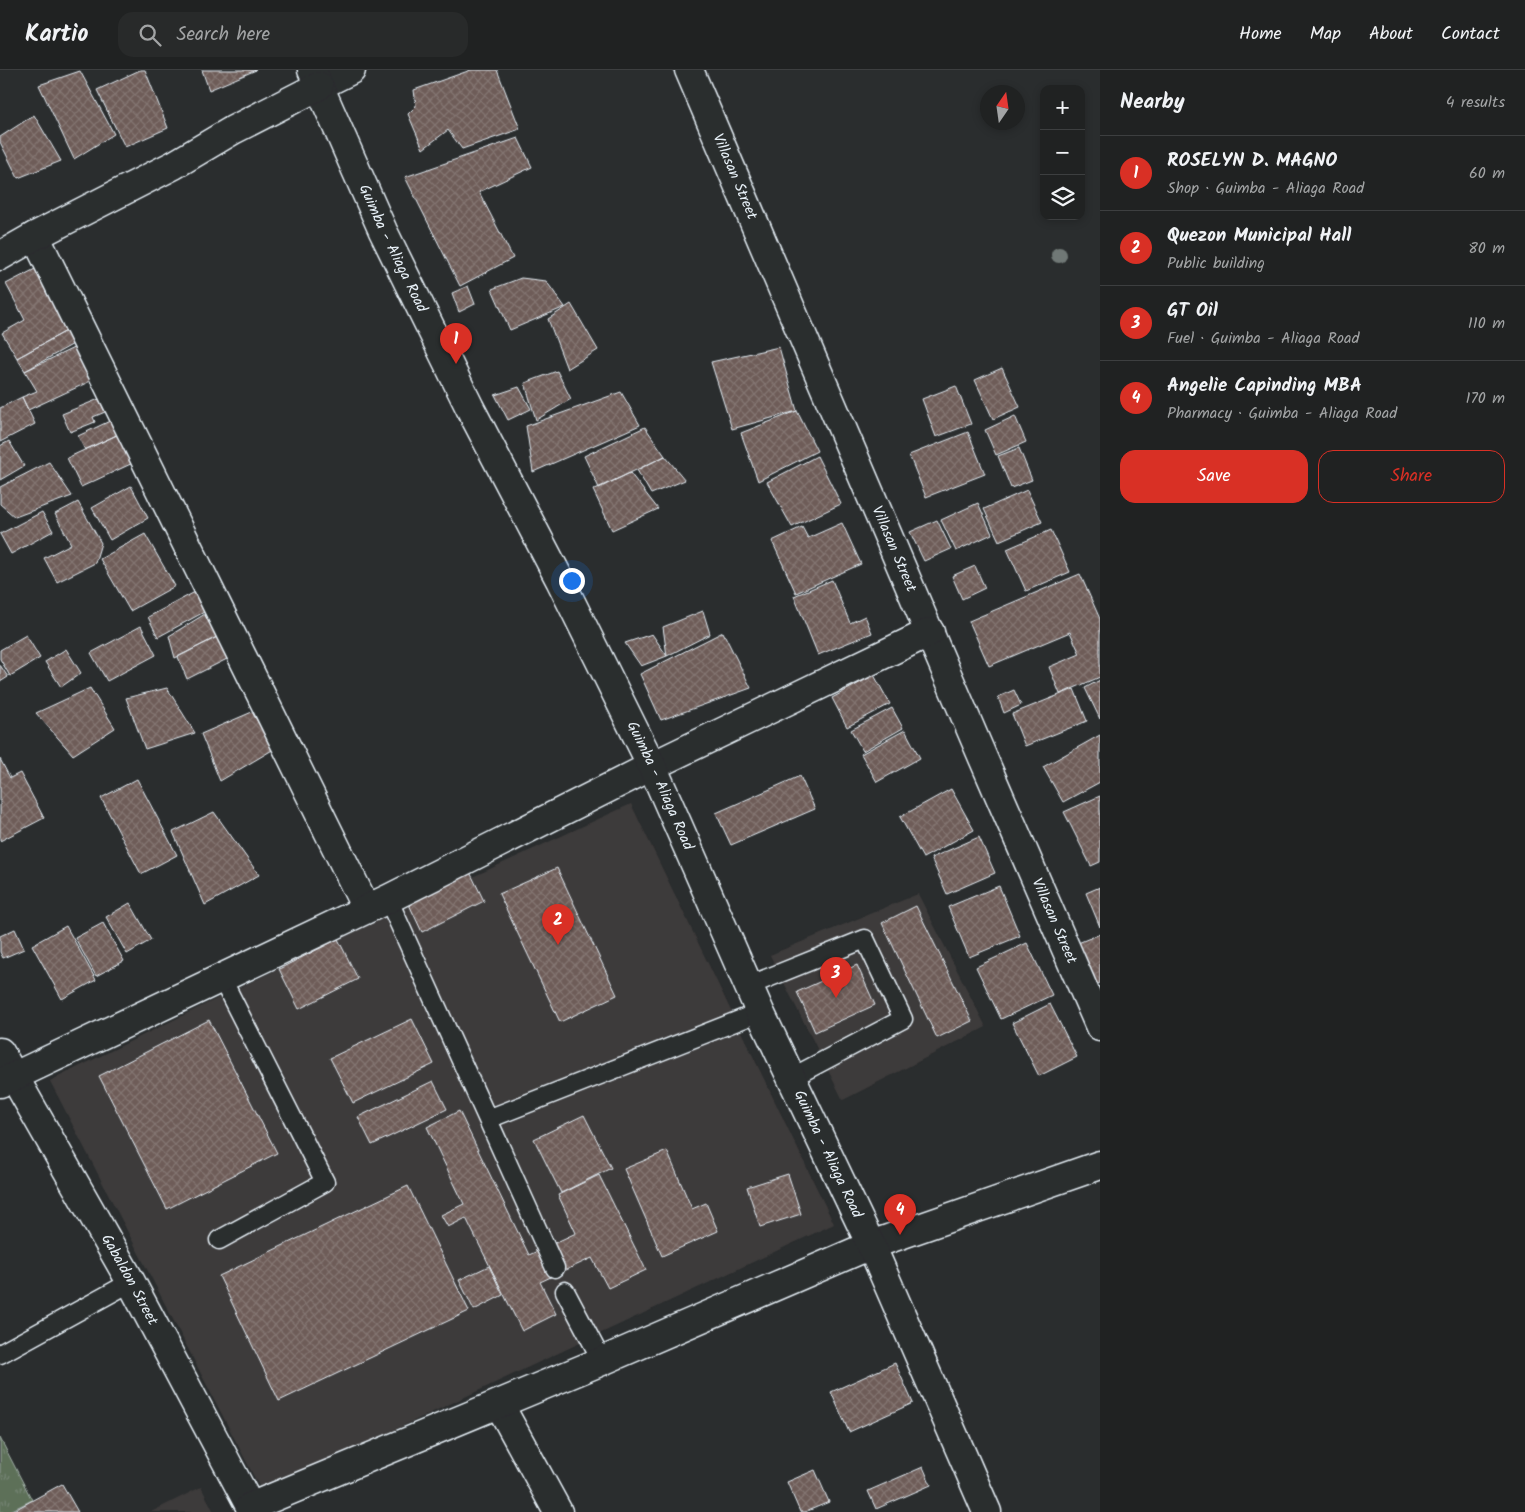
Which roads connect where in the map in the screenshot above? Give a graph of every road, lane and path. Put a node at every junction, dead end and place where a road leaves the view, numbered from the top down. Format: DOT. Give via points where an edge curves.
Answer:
graph roads {
  1 [pos="351,70"];
  2 [pos="689,70"];
  3 [pos="316,78"];
  4 [pos="34,236"];
  5 [pos="0,256"];
  6 [pos="930,632"];
  7 [pos="652,766"];
  8 [pos="377,903"];
  9 [pos="220,977"];
  10 [pos="748,986"];
  11 [pos="760,1012"];
  12 [pos="1100,1027"];
  13 [pos="0,1052"];
  14 [pos="791,1078"];
  15 [pos="7,1080"];
  16 [pos="488,1119"];
  17 [pos="1100,1166"];
  18 [pos="219,1240"];
  19 [pos="871,1245"];
  20 [pos="554,1268"];
  21 [pos="131,1282"];
  22 [pos="565,1291"];
  23 [pos="0,1354"];
  24 [pos="602,1361"];
  25 [pos="499,1404"];
  26 [pos="252,1510"];
  27 [pos="558,1512"];
  28 [pos="987,1512"];
  1 -- 3 [label="street"];
  2 -- 6 [label="street, Villasan Street"];
  3 -- 4 [label="street" via="174,165"];
  3 -- 7 [label="street, Guimba - Aliaga Road" via="383,231 452,373"];
  4 -- 5 [label="street"];
  4 -- 8 [label="street"];
  6 -- 7 [label="street"];
  6 -- 12 [label="street, Villasan Street"];
  7 -- 8 [label="street"];
  7 -- 10 [label="street, Guimba - Aliaga Road"];
  8 -- 9 [label="street"];
  8 -- 16 [label="lane"];
  9 -- 15 [label="street"];
  9 -- 18 [label="lane" via="325,1182"];
  10 -- 11 [label="street, Guimba - Aliaga Road"];
  10 -- 14 [label="lane" via="864,939 903,1020"];
  11 -- 14 [label="street, Guimba - Aliaga Road"];
  11 -- 16 [label="lane"];
  13 -- 15 [label="street, Gabaldon Street"];
  14 -- 19 [label="street, Guimba - Aliaga Road"];
  15 -- 21 [label="street, Gabaldon Street"];
  16 -- 20 [label="lane"];
  17 -- 19 [label="street"];
  19 -- 24 [label="street"];
  19 -- 28 [label="street, Guimba - Aliaga Road"];
  21 -- 23 [label="lane"];
  21 -- 26 [label="street, Gabaldon Street"];
  22 -- 24 [label="lane"];
  24 -- 25 [label="street"];
  25 -- 26 [label="street"];
  25 -- 27 [label="street"];
}
